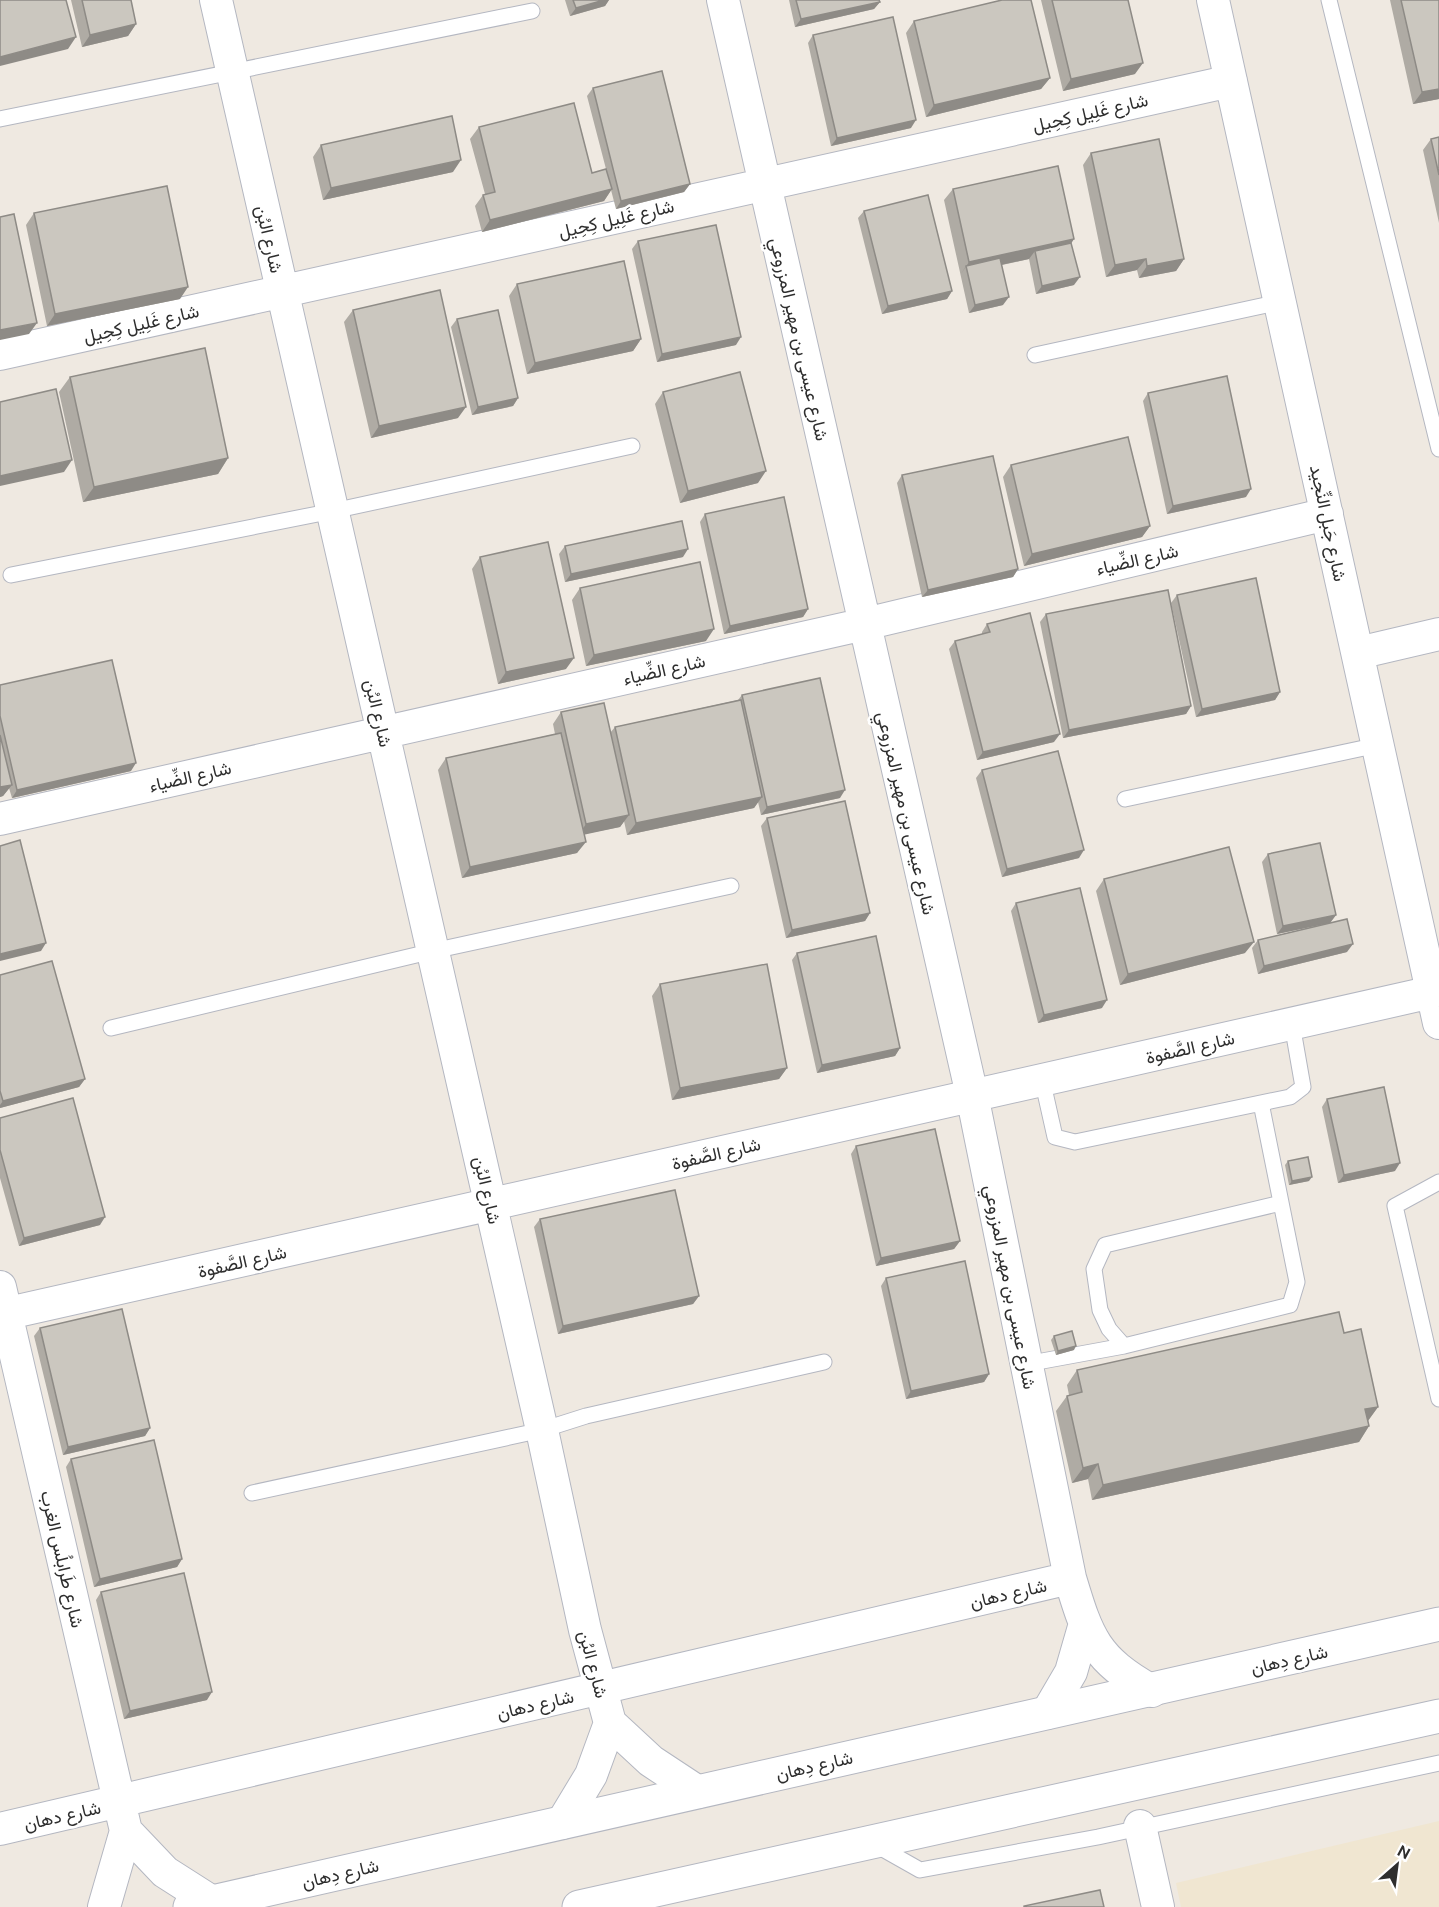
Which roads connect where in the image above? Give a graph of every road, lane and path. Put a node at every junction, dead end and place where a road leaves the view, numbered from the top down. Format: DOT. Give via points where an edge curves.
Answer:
graph roads {
  1 [pos="216,0"];
  2 [pos="723,0"];
  3 [pos="1213,0"];
  4 [pos="1329,0"];
  5 [pos="532,11"];
  6 [pos="232,72"];
  7 [pos="1231,81"];
  8 [pos="0,119"];
  9 [pos="765,184"];
  10 [pos="282,292"];
  11 [pos="1280,302"];
  12 [pos="0,354"];
  13 [pos="1035,355"];
  14 [pos="632,446"];
  15 [pos="1439,449"];
  16 [pos="333,511"];
  17 [pos="1327,514"];
  18 [pos="11,574"];
  19 [pos="865,624"];
  20 [pos="1439,634"];
  21 [pos="1358,653"];
  22 [pos="383,733"];
  23 [pos="1378,745"];
  24 [pos="1125,799"];
  25 [pos="0,819"];
  26 [pos="731,886"];
  27 [pos="433,951"];
  28 [pos="1432,992"];
  29 [pos="1439,1023"];
  30 [pos="1292,1024"];
  31 [pos="111,1028"];
  32 [pos="1042,1079"];
  33 [pos="972,1095"];
  34 [pos="1261,1103"];
  35 [pos="1439,1182"];
  36 [pos="1281,1203"];
  37 [pos="491,1204"];
  38 [pos="2,1305"];
  39 [pos="1124,1346"];
  40 [pos="824,1362"];
  41 [pos="1026,1364"];
  42 [pos="1439,1399"];
  43 [pos="542,1430"];
  44 [pos="252,1494"];
  45 [pos="1070,1578"];
  46 [pos="1439,1624"];
  47 [pos="1084,1627"];
  48 [pos="602,1688"];
  49 [pos="1152,1691"];
  50 [pos="1047,1713"];
  51 [pos="1439,1716"];
  52 [pos="610,1723"];
  53 [pos="1439,1763"];
  54 [pos="698,1792"];
  55 [pos="119,1801"];
  56 [pos="562,1823"];
  57 [pos="1140,1826"];
  58 [pos="0,1829"];
  59 [pos="126,1831"];
  60 [pos="872,1842"];
  61 [pos="680,1895"];
  62 [pos="201,1904"];
  63 [pos="594,1906"];
  64 [pos="104,1907"];
  65 [pos="1158,1907"];
  1 -- 6 [label="street, شارع البُن"];
  2 -- 9 [label="street, شارع عيسى بن مهير المزروعي"];
  3 -- 7 [label="street, شارع جَبل النِّجيد"];
  4 -- 15 [label="lane"];
  5 -- 6 [label="lane"];
  6 -- 8 [label="lane"];
  6 -- 10 [label="street, شارع البُن"];
  7 -- 9 [label="street, شارع غَلِيل كِحِيل"];
  7 -- 11 [label="street, شارع جَبل النِّجيد"];
  9 -- 10 [label="street, شارع غَلِيل كِحِيل"];
  9 -- 19 [label="street, شارع عيسى بن مهير المزروعي"];
  10 -- 12 [label="street, شارع غَلِيل كِحِيل"];
  10 -- 16 [label="street, شارع البُن"];
  11 -- 13 [label="lane"];
  11 -- 17 [label="street, شارع جَبل النِّجيد"];
  14 -- 16 [label="lane"];
  16 -- 18 [label="lane"];
  16 -- 22 [label="street, شارع البُن"];
  17 -- 19 [label="street, شارع الضِّياء"];
  17 -- 21 [label="street, شارع جَبل النِّجيد"];
  19 -- 22 [label="street, شارع الضِّياء"];
  19 -- 33 [label="street, شارع عيسى بن مهير المزروعي"];
  20 -- 21 [label="street"];
  21 -- 23 [label="street, شارع جَبل النِّجيد"];
  22 -- 25 [label="street, شارع الضِّياء"];
  22 -- 27 [label="street, شارع البُن"];
  23 -- 24 [label="lane"];
  23 -- 28 [label="street, شارع جَبل النِّجيد"];
  26 -- 27 [label="lane"];
  27 -- 31 [label="lane"];
  27 -- 37 [label="street, شارع البُن"];
  28 -- 29 [label="street, شارع جَبل النِّجيد"];
  28 -- 30 [label="street, شارع الصَّفوة"];
  30 -- 32 [label="street, شارع الصَّفوة"];
  30 -- 34 [label="lane" via="1303,1087 1290,1097"];
  32 -- 33 [label="street, شارع الصَّفوة"];
  32 -- 34 [label="lane" via="1055,1137 1075,1142"];
  33 -- 37 [label="street, شارع الصَّفوة"];
  33 -- 41 [label="street, شارع عيسى بن مهير المزروعي"];
  34 -- 36 [label="lane"];
  35 -- 42 [label="lane" via="1395,1206"];
  36 -- 39 [label="lane" via="1297,1282 1290,1305"];
  36 -- 39 [label="lane" via="1105,1245 1094,1269 1100,1310 1109,1329"];
  37 -- 38 [label="street, شارع الصَّفوة"];
  37 -- 43 [label="street, شارع البُن"];
  38 -- 55 [label="street, شارع طَرابلُس الغرب"];
  39 -- 41 [label="lane"];
  40 -- 43 [label="lane" via="586,1416"];
  41 -- 45 [label="street, شارع عيسى بن مهير المزروعي"];
  43 -- 44 [label="lane"];
  43 -- 48 [label="street, شارع البُن" via="585,1630"];
  45 -- 47 [label="street, شارع عيسى بن مهير المزروعي"];
  45 -- 48 [label="street, شارع دهان"];
  46 -- 49 [label="street, شارع دِهان"];
  47 -- 49 [label="street, شارع عيسى بن مهير المزروعي" via="1113,1665"];
  47 -- 50 [label="street" via="1071,1672"];
  48 -- 52 [label="street, شارع البُن"];
  48 -- 55 [label="street, شارع دهان"];
  49 -- 50 [label="street, شارع دِهان"];
  50 -- 54 [label="street, شارع دِهان"];
  51 -- 60 [label="street"];
  52 -- 54 [label="street, شارع البُن" via="651,1761"];
  52 -- 56 [label="street, شارع البُن" via="591,1775"];
  53 -- 57 [label="lane"];
  54 -- 56 [label="street, شارع دِهان"];
  55 -- 58 [label="street, شارع دهان"];
  55 -- 59 [label="street, شارع طَرابلُس الغرب"];
  56 -- 62 [label="street, شارع دِهان"];
  57 -- 60 [label="lane" via="920,1870"];
  57 -- 65 [label="street"];
  59 -- 62 [label="street"];
  59 -- 64 [label="street, شارع طَرابلُس الغرب"];
  60 -- 61 [label="street"];
  61 -- 63 [label="street"];
}
